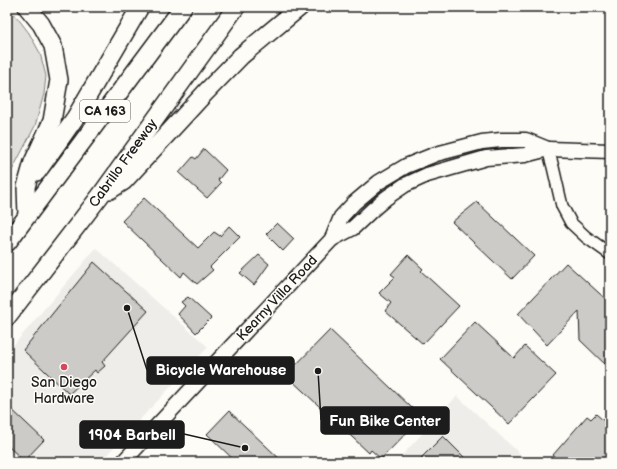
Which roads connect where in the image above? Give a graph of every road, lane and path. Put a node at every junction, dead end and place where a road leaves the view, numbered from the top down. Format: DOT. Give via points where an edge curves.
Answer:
graph roads {
  1 [pos="27,7"];
  2 [pos="140,7"];
  3 [pos="183,7"];
  4 [pos="236,7"];
  5 [pos="300,7"];
  6 [pos="548,149"];
  7 [pos="610,151"];
  8 [pos="26,187"];
  9 [pos="100,196"];
  10 [pos="27,215"];
  11 [pos="7,243"];
  12 [pos="610,254"];
  13 [pos="7,317"];
  14 [pos="123,462"];
  1 -- 8 [label="highway" via="53,46 59,80 52,121 33,162"];
  2 -- 8 [label="highway" via="74,118"];
  3 -- 10 [label="highway, CA 163"];
  4 -- 9 [label="highway, Cabrillo Freeway / CA 163"];
  5 -- 9 [label="highway" via="241,56 124,181"];
  6 -- 7 [label="main road, Kearny Villa Road"];
  6 -- 12 [label="street" via="562,206 571,223"];
  6 -- 14 [label="main road, Kearny Villa Road" via="525,155 486,158 427,175 405,185 386,198 353,228 332,239"];
  8 -- 10 [label="highway"];
  9 -- 13 [label="highway, Cabrillo Freeway / CA 163"];
  10 -- 11 [label="highway, CA 163"];
}
